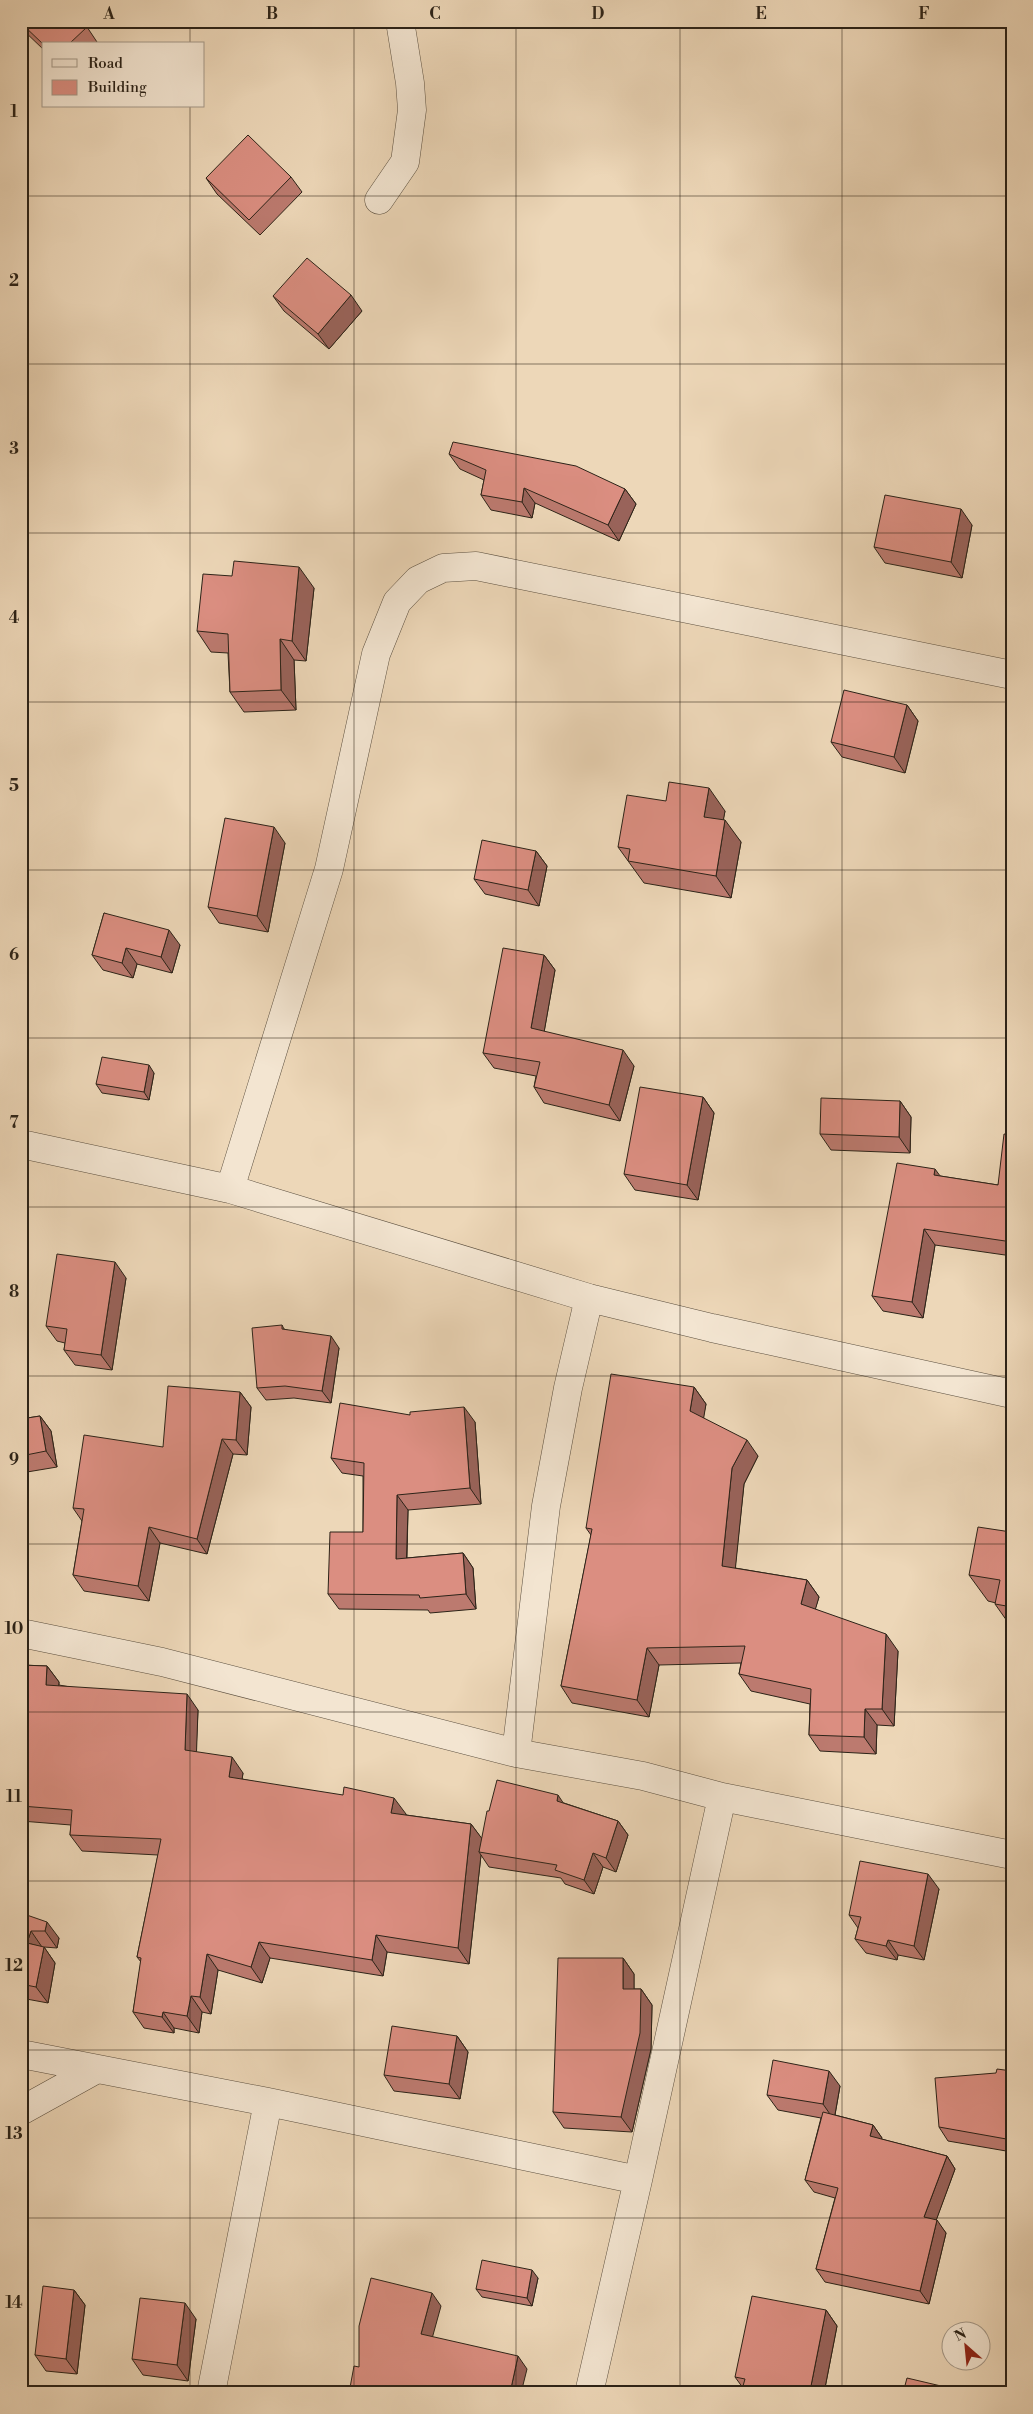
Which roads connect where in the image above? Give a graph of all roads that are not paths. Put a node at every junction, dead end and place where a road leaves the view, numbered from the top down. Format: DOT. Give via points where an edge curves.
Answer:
graph roads {
  1 [pos="400,21"];
  2 [pos="379,200"];
  3 [pos="1012,675"];
  4 [pos="21,1144"];
  5 [pos="230,1189"];
  6 [pos="589,1298"];
  7 [pos="1012,1394"];
  8 [pos="21,1633"];
  9 [pos="516,1753"];
  10 [pos="722,1797"];
  11 [pos="1012,1855"];
  12 [pos="21,2054"];
  13 [pos="95,2070"];
  14 [pos="268,2102"];
  15 [pos="21,2111"];
  16 [pos="638,2180"];
  17 [pos="211,2393"];
  18 [pos="588,2393"];
  1 -- 2 [label="street" via="412,110 405,162"];
  3 -- 5 [label="street" via="476,566 443,568 418,580 397,602 376,654 328,869"];
  4 -- 5 [label="street"];
  5 -- 6 [label="street"];
  6 -- 7 [label="street"];
  6 -- 9 [label="street" via="546,1506"];
  8 -- 9 [label="street" via="162,1662"];
  9 -- 10 [label="street" via="643,1776"];
  10 -- 11 [label="street"];
  10 -- 16 [label="street"];
  12 -- 13 [label="street"];
  13 -- 14 [label="street"];
  13 -- 15 [label="street"];
  14 -- 16 [label="street"];
  14 -- 17 [label="street"];
  16 -- 18 [label="street"];
}
